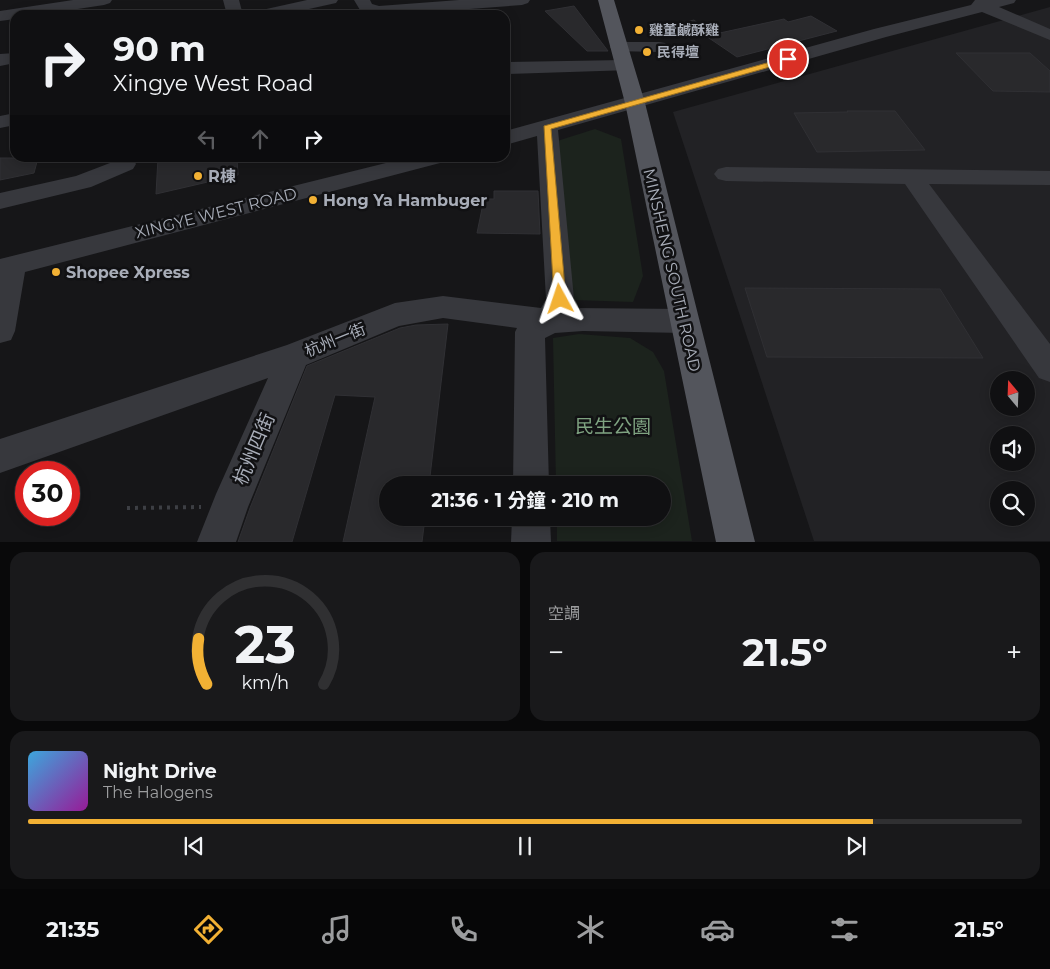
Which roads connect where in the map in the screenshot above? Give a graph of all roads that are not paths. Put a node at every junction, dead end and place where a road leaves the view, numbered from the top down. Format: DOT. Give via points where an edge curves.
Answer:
graph roads {
  1 [pos="2,0"];
  2 [pos="104,0"];
  3 [pos="330,0"];
  4 [pos="362,0"];
  5 [pos="522,0"];
  6 [pos="606,0"];
  7 [pos="1008,0"];
  8 [pos="976,3"];
  9 [pos="0,7"];
  10 [pos="39,10"];
  11 [pos="283,10"];
  12 [pos="375,10"];
  13 [pos="391,10"];
  14 [pos="1050,35"];
  15 [pos="619,47"];
  16 [pos="659,47"];
  17 [pos="624,66"];
  18 [pos="510,68"];
  19 [pos="635,103"];
  20 [pos="547,128"];
  21 [pos="510,137"];
  22 [pos="416,162"];
  23 [pos="124,164"];
  24 [pos="726,174"];
  25 [pos="912,177"];
  26 [pos="1050,178"];
  27 [pos="0,201"];
  28 [pos="7,267"];
  29 [pos="550,321"];
  30 [pos="684,321"];
  31 [pos="0,331"];
  32 [pos="294,356"];
  33 [pos="1050,368"];
  34 [pos="0,456"];
  35 [pos="531,476"];
  36 [pos="531,526"];
  37 [pos="216,542"];
  38 [pos="532,542"];
  39 [pos="736,542"];
  1 -- 9 [label="street"];
  2 -- 10 [label="street"];
  3 -- 11 [label="street"];
  4 -- 12 [label="street" via="366,7"];
  5 -- 13 [label="street"];
  6 -- 15 [label="main road, MINSHENG SOUTH ROAD"];
  7 -- 8 [label="street"];
  8 -- 14 [label="street"];
  8 -- 19 [label="street"];
  15 -- 16 [label="street"];
  15 -- 17 [label="main road, MINSHENG SOUTH ROAD"];
  17 -- 18 [label="street"];
  17 -- 19 [label="main road, MINSHENG SOUTH ROAD"];
  19 -- 20 [label="street"];
  19 -- 30 [label="main road, MINSHENG SOUTH ROAD"];
  20 -- 21 [label="street"];
  20 -- 29 [label="street" via="560,299"];
  22 -- 28 [label="street, XINGYE WEST ROAD"];
  23 -- 27 [label="street" via="83,182"];
  24 -- 25 [label="street"];
  25 -- 26 [label="street"];
  25 -- 33 [label="street"];
  28 -- 31 [label="street"];
  29 -- 30 [label="street, 杭州一街"];
  29 -- 32 [label="street, 杭州一街" via="443,307 395,315"];
  29 -- 35 [label="street" via="530,332"];
  30 -- 39 [label="main road, MINSHENG SOUTH ROAD"];
  32 -- 34 [label="street, 杭州一街"];
  32 -- 37 [label="street, 杭州四街"];
  36 -- 38 [label="street"];
}
